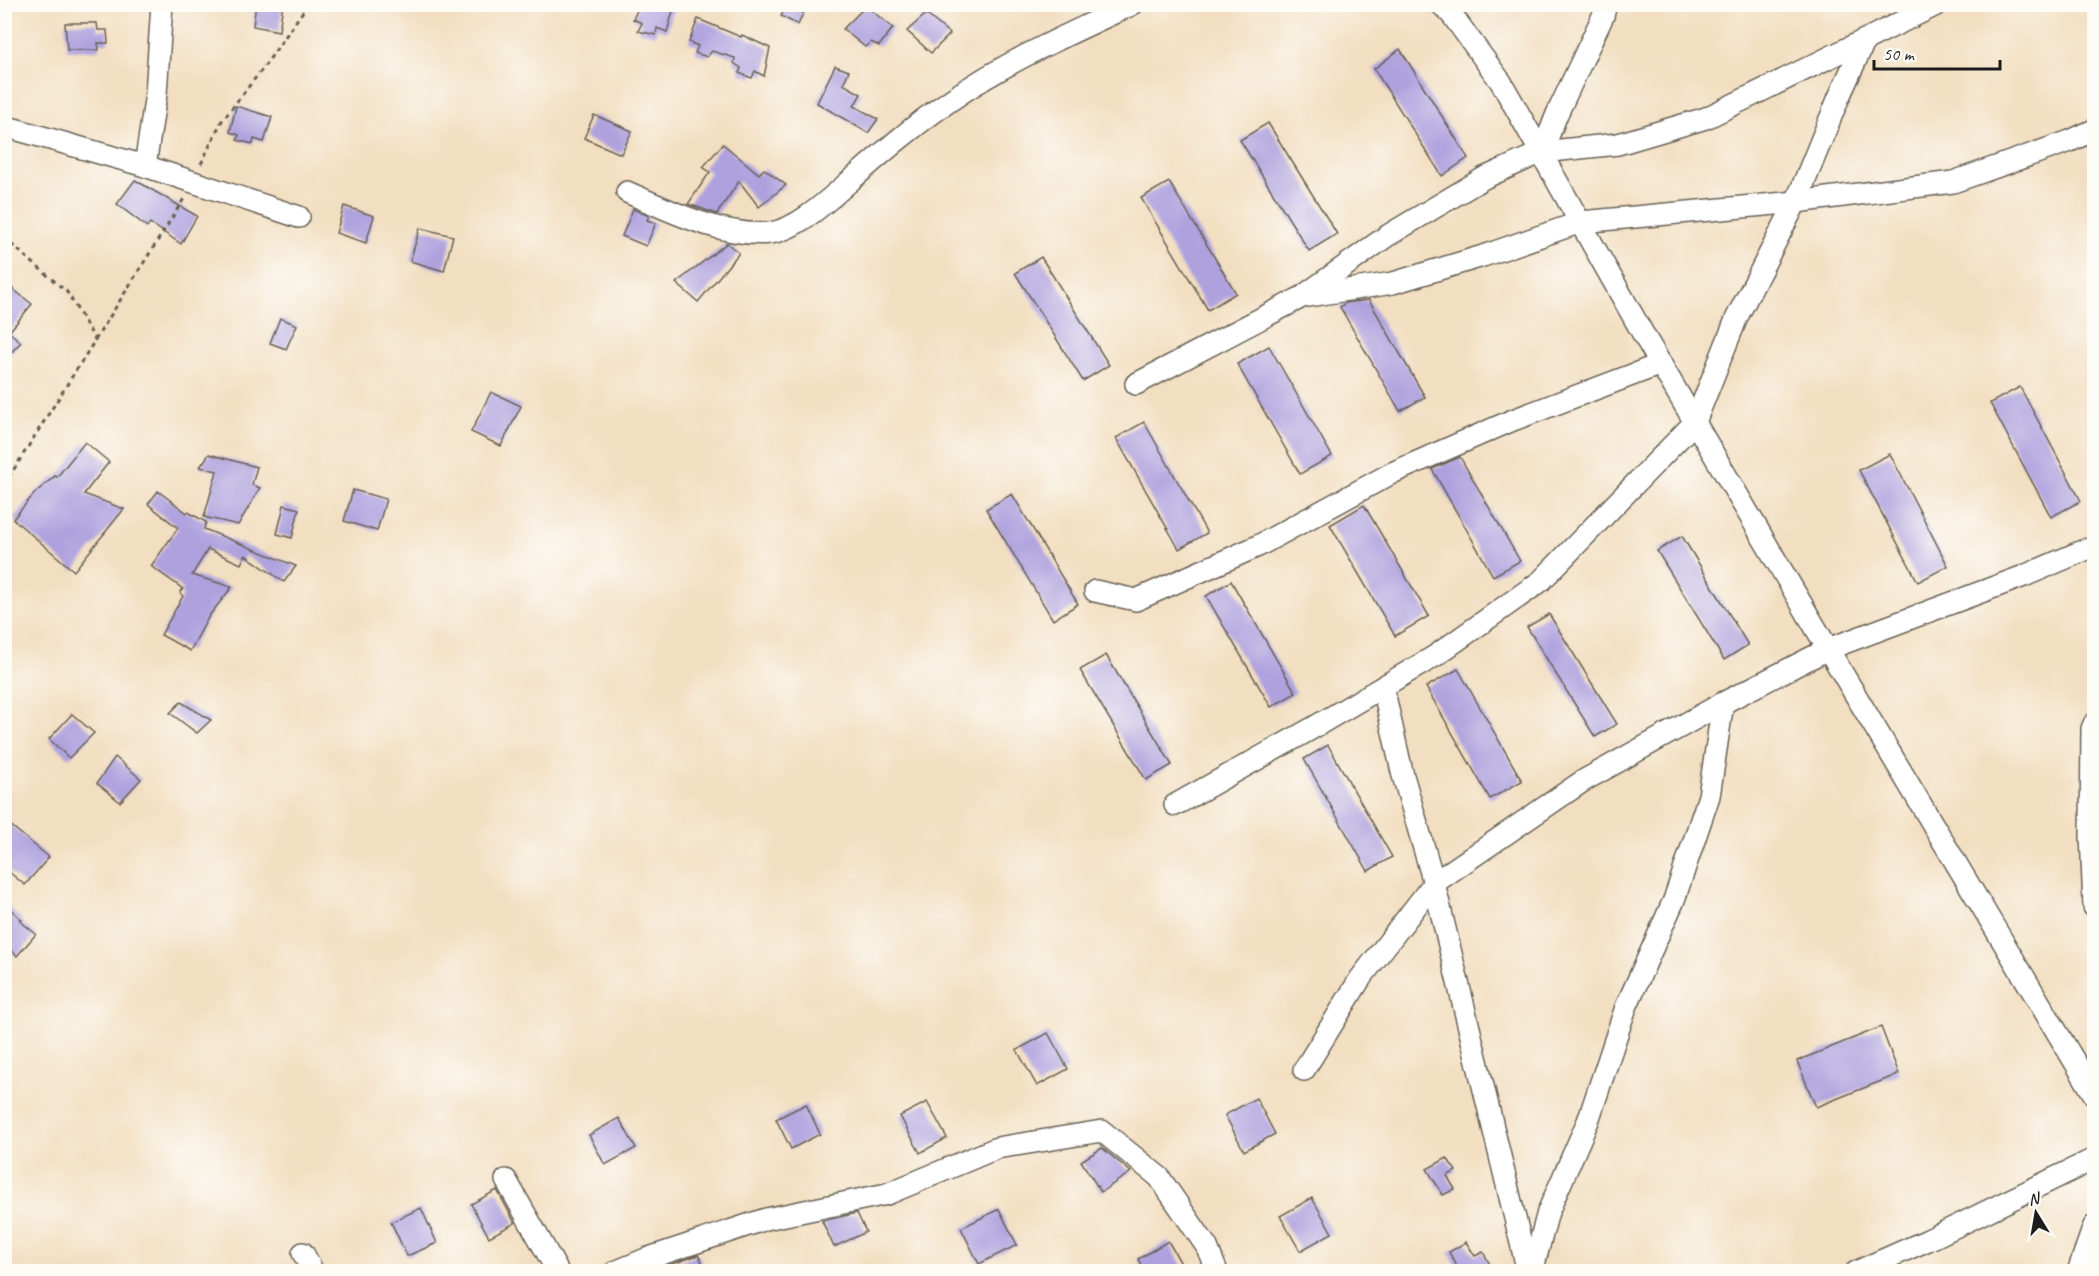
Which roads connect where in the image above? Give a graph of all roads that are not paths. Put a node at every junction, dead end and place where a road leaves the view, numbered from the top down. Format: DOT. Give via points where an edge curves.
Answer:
graph roads {
  1 [pos="162,4"];
  2 [pos="1133,4"];
  3 [pos="1441,4"];
  4 [pos="1606,4"];
  5 [pos="1938,4"];
  6 [pos="1865,40"];
  7 [pos="4,126"];
  8 [pos="2094,130"];
  9 [pos="1542,152"];
  10 [pos="144,166"];
  11 [pos="627,192"];
  12 [pos="1796,202"];
  13 [pos="299,217"];
  14 [pos="1581,222"];
  15 [pos="1302,297"];
  16 [pos="1661,364"];
  17 [pos="1136,384"];
  18 [pos="1695,422"];
  19 [pos="2094,546"];
  20 [pos="1095,591"];
  21 [pos="1828,650"];
  22 [pos="1383,687"];
  23 [pos="1723,703"];
  24 [pos="2094,724"];
  25 [pos="1175,805"];
  26 [pos="1434,883"];
  27 [pos="2094,907"];
  28 [pos="1304,1070"];
  29 [pos="2094,1094"];
  30 [pos="2094,1159"];
  31 [pos="506,1180"];
  32 [pos="2094,1226"];
  33 [pos="558,1272"];
  34 [pos="615,1272"];
  35 [pos="1217,1272"];
  36 [pos="1530,1272"];
  37 [pos="1856,1272"];
  38 [pos="2078,1272"];
  1 -- 10 [label="street" via="156,94"];
  2 -- 11 [label="street" via="1026,56 949,101 803,220 771,233 738,233 672,212"];
  3 -- 9 [label="street" via="1501,82"];
  4 -- 9 [label="street"];
  5 -- 6 [label="street"];
  6 -- 9 [label="street" via="1706,118 1618,144"];
  6 -- 12 [label="street"];
  7 -- 10 [label="street"];
  8 -- 12 [label="street" via="1953,182"];
  9 -- 14 [label="street"];
  9 -- 15 [label="street" via="1484,178 1388,236"];
  10 -- 13 [label="street"];
  12 -- 14 [label="street"];
  12 -- 18 [label="street" via="1737,317"];
  14 -- 15 [label="street" via="1393,283"];
  14 -- 16 [label="street"];
  15 -- 17 [label="street"];
  16 -- 18 [label="street"];
  16 -- 20 [label="street" via="1513,420 1403,468 1258,546 1137,600"];
  18 -- 21 [label="street"];
  18 -- 22 [label="street" via="1541,582"];
  19 -- 21 [label="street"];
  21 -- 23 [label="street"];
  21 -- 29 [label="street"];
  22 -- 25 [label="street"];
  22 -- 26 [label="street" via="1402,772"];
  23 -- 26 [label="street" via="1582,781"];
  23 -- 36 [label="street" via="1709,796 1674,900 1626,1007 1588,1121 1548,1212"];
  24 -- 27 [label="street"];
  26 -- 28 [label="street" via="1360,979"];
  26 -- 36 [label="street"];
  30 -- 37 [label="street"];
  31 -- 33 [label="street"];
  32 -- 38 [label="street"];
  34 -- 35 [label="street" via="766,1219 887,1194 997,1148 1102,1131 1158,1177 1208,1246"];
}
